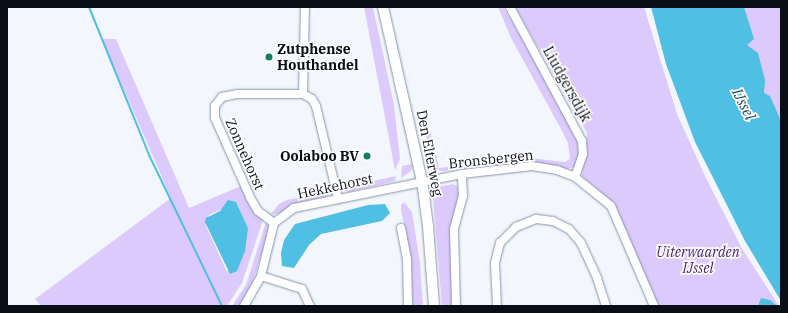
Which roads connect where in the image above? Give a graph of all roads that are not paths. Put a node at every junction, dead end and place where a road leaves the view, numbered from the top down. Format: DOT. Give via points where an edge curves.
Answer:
graph roads {
  1 [pos="304,7"];
  2 [pos="383,7"];
  3 [pos="510,7"];
  4 [pos="303,94"];
  5 [pos="462,174"];
  6 [pos="575,177"];
  7 [pos="422,181"];
  8 [pos="338,198"];
  9 [pos="274,223"];
  10 [pos="402,228"];
  11 [pos="261,276"];
  12 [pos="244,306"];
  13 [pos="310,306"];
  14 [pos="408,306"];
  15 [pos="434,306"];
  16 [pos="456,306"];
  17 [pos="497,306"];
  18 [pos="606,306"];
  19 [pos="654,306"];
  1 -- 4 [label="street"];
  2 -- 7 [label="main road, Den Elterweg"];
  3 -- 6 [label="street, Liudgersdijk" via="582,141 583,154"];
  4 -- 8 [label="street" via="312,99 316,106"];
  4 -- 9 [label="street, Zonnehorst" via="237,94 222,97 215,106 215,118 250,197 258,211"];
  5 -- 6 [label="street, Bronsbergen" via="532,166 557,170"];
  5 -- 7 [label="street, Bronsbergen"];
  5 -- 16 [label="street, Den Elterweg" via="463,196 454,229"];
  6 -- 19 [label="street, Bronsbergen" via="611,206"];
  7 -- 8 [label="street, Hekkehorst"];
  7 -- 15 [label="main road, Den Elterweg"];
  8 -- 9 [label="street, Hekkehorst" via="294,208"];
  9 -- 11 [label="street"];
  10 -- 14 [label="street" via="407,259"];
  11 -- 12 [label="street"];
  11 -- 13 [label="street" via="302,289"];
  17 -- 18 [label="street" via="495,263 500,243 516,227 536,219 553,221 569,229 580,243 597,278"];
}
